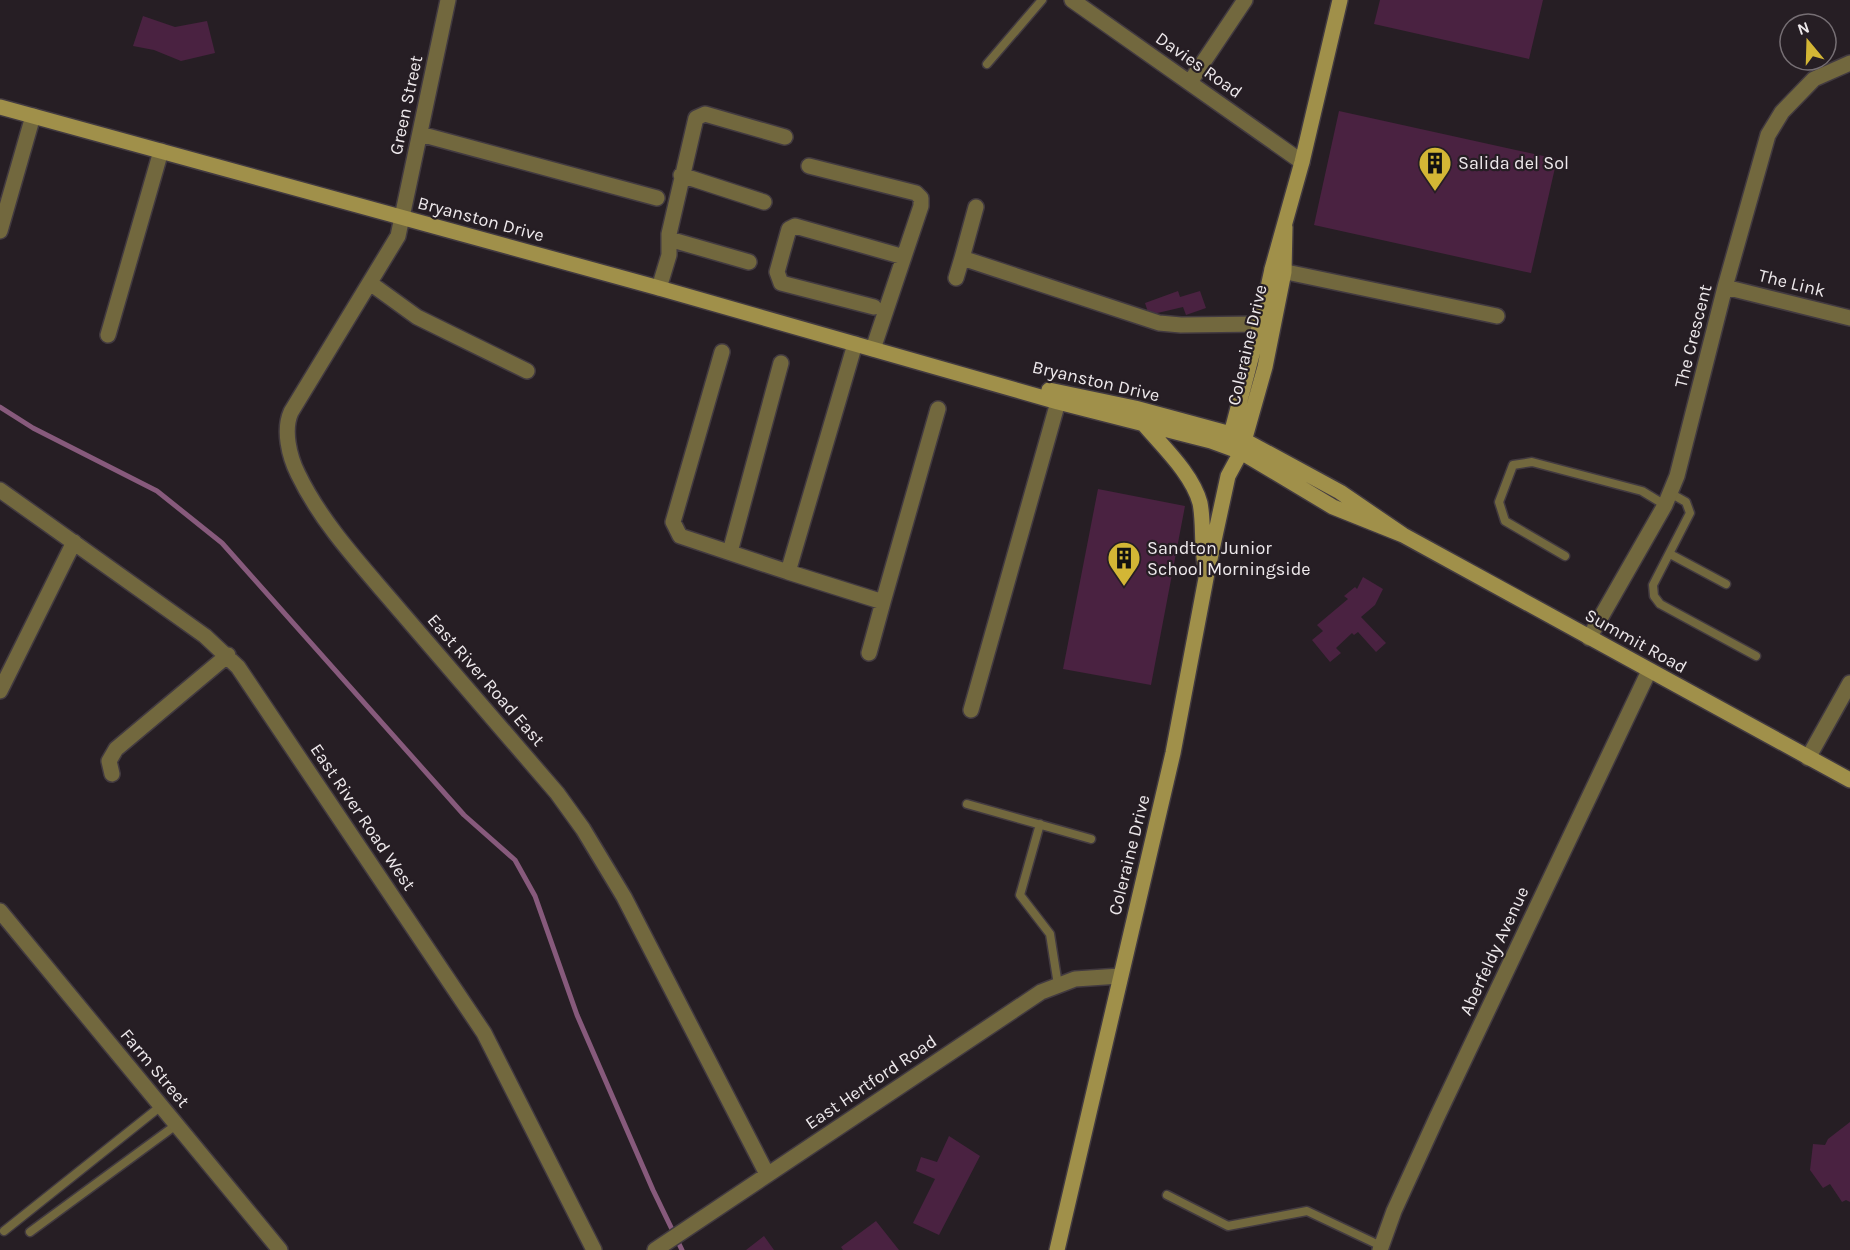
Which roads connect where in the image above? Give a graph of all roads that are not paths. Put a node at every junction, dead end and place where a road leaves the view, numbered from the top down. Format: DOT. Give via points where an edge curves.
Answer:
graph roads {
  1 [pos="448,0"];
  2 [pos="1042,0"];
  3 [pos="1072,0"];
  4 [pos="1245,0"];
  5 [pos="1340,0"];
  6 [pos="1850,63"];
  7 [pos="987,64"];
  8 [pos="1190,82"];
  9 [pos="0,107"];
  10 [pos="33,116"];
  11 [pos="420,134"];
  12 [pos="784,137"];
  13 [pos="161,151"];
  14 [pos="1302,162"];
  15 [pos="809,166"];
  16 [pos="681,175"];
  17 [pos="657,198"];
  18 [pos="764,202"];
  19 [pos="976,207"];
  20 [pos="403,218"];
  21 [pos="0,231"];
  22 [pos="669,239"];
  23 [pos="904,257"];
  24 [pos="962,258"];
  25 [pos="749,262"];
  26 [pos="1278,271"];
  27 [pos="956,278"];
  28 [pos="370,283"];
  29 [pos="1725,287"];
  30 [pos="659,288"];
  31 [pos="874,307"];
  32 [pos="1270,307"];
  33 [pos="1497,315"];
  34 [pos="1850,318"];
  35 [pos="1260,324"];
  36 [pos="108,335"];
  37 [pos="855,344"];
  38 [pos="873,349"];
  39 [pos="722,352"];
  40 [pos="781,363"];
  41 [pos="527,371"];
  42 [pos="952,371"];
  43 [pos="1058,402"];
  44 [pos="938,410"];
  45 [pos="1141,422"];
  46 [pos="1236,444"];
  47 [pos="0,490"];
  48 [pos="1668,499"];
  49 [pos="74,542"];
  50 [pos="730,552"];
  51 [pos="1670,554"];
  52 [pos="1565,556"];
  53 [pos="788,572"];
  54 [pos="1207,573"];
  55 [pos="1726,584"];
  56 [pos="883,602"];
  57 [pos="1589,638"];
  58 [pos="869,652"];
  59 [pos="228,655"];
  60 [pos="1756,656"];
  61 [pos="1649,671"];
  62 [pos="1850,683"];
  63 [pos="0,691"];
  64 [pos="971,710"];
  65 [pos="1808,758"];
  66 [pos="112,774"];
  67 [pos="1850,780"];
  68 [pos="967,804"];
  69 [pos="1040,824"];
  70 [pos="1091,839"];
  71 [pos="0,911"];
  72 [pos="1120,976"];
  73 [pos="1058,985"];
  74 [pos="161,1106"];
  75 [pos="176,1125"];
  76 [pos="767,1174"];
  77 [pos="1167,1195"];
  78 [pos="4,1231"];
  79 [pos="30,1232"];
  80 [pos="1380,1248"];
  81 [pos="280,1250"];
  82 [pos="594,1250"];
  83 [pos="655,1250"];
  84 [pos="1057,1250"];
  1 -- 11 [label="street, Green Street"];
  2 -- 7 [label="lane"];
  3 -- 8 [label="street, Davies Road"];
  4 -- 8 [label="street"];
  5 -- 14 [label="main road, Coleraine Drive"];
  6 -- 29 [label="street, The Crescent" via="1814,79 1782,112 1768,135"];
  8 -- 14 [label="street, Davies Road"];
  9 -- 10 [label="main road, Bryanston Drive"];
  10 -- 13 [label="main road, Bryanston Drive"];
  10 -- 21 [label="street"];
  11 -- 17 [label="street"];
  11 -- 20 [label="street, Green Street"];
  12 -- 16 [label="street" via="699,114"];
  13 -- 20 [label="main road, Bryanston Drive"];
  13 -- 36 [label="street"];
  14 -- 26 [label="main road, Coleraine Drive"];
  15 -- 23 [label="street" via="916,193 921,206"];
  16 -- 18 [label="street"];
  16 -- 22 [label="street"];
  19 -- 24 [label="street"];
  20 -- 28 [label="street, East River Road East" via="398,236"];
  20 -- 30 [label="main road, Bryanston Drive"];
  22 -- 25 [label="street"];
  22 -- 30 [label="street" via="669,255"];
  23 -- 31 [label="street" via="795,226 789,229 777,272 781,283"];
  23 -- 38 [label="street"];
  24 -- 27 [label="street"];
  24 -- 35 [label="street" via="1159,323"];
  26 -- 32 [label="main road, Coleraine Drive"];
  26 -- 33 [label="street"];
  28 -- 41 [label="street" via="434,327"];
  28 -- 76 [label="street, East River Road East" via="289,417 288,438 296,471 316,507 360,563 584,829 624,897"];
  29 -- 34 [label="street, The Link"];
  29 -- 48 [label="street, The Crescent" via="1683,461"];
  30 -- 37 [label="main road, Bryanston Drive"];
  32 -- 35 [label="main road, Coleraine Drive"];
  32 -- 46 [label="main road, Coleraine Drive" via="1265,367"];
  35 -- 46 [label="main road, Coleraine Drive"];
  37 -- 38 [label="main road, Bryanston Drive"];
  37 -- 53 [label="street"];
  38 -- 42 [label="main road, Bryanston Drive"];
  39 -- 50 [label="street" via="673,522 680,536"];
  40 -- 50 [label="street"];
  42 -- 43 [label="main road, Bryanston Drive"];
  42 -- 46 [label="main road, Bryanston Drive" via="1135,408"];
  43 -- 45 [label="main road, Bryanston Drive"];
  43 -- 64 [label="street"];
  44 -- 56 [label="street"];
  45 -- 46 [label="main road, Bryanston Drive"];
  45 -- 54 [label="main road" via="1191,484 1199,500"];
  46 -- 54 [label="main road, Coleraine Drive"];
  46 -- 57 [label="main road, Summit Road" via="1340,492 1403,535"];
  47 -- 49 [label="street, East River Road West"];
  48 -- 51 [label="lane" via="1686,502 1690,513"];
  48 -- 52 [label="lane" via="1532,462 1513,465 1499,502 1505,521"];
  48 -- 57 [label="street, The Crescent"];
  49 -- 59 [label="street, East River Road West"];
  49 -- 63 [label="street"];
  50 -- 53 [label="street"];
  51 -- 55 [label="lane"];
  51 -- 60 [label="lane" via="1653,585 1660,604"];
  53 -- 56 [label="street"];
  54 -- 72 [label="main road, Coleraine Drive" via="1173,753"];
  56 -- 58 [label="street"];
  57 -- 61 [label="main road, Summit Road"];
  59 -- 66 [label="street" via="116,749 109,761"];
  59 -- 82 [label="street, East River Road West" via="484,1033"];
  61 -- 65 [label="main road, Summit Road"];
  61 -- 80 [label="street, Aberfeldy Avenue" via="1437,1117"];
  62 -- 65 [label="street"];
  65 -- 67 [label="main road, Summit Road"];
  68 -- 69 [label="lane"];
  69 -- 70 [label="lane"];
  69 -- 73 [label="lane" via="1020,895 1050,934"];
  71 -- 74 [label="street, Farm Street"];
  72 -- 73 [label="street, East Hertford Road"];
  72 -- 84 [label="main road, Coleraine Drive"];
  73 -- 76 [label="street, East Hertford Road" via="1021,1005"];
  74 -- 75 [label="street, Farm Street"];
  74 -- 78 [label="lane"];
  75 -- 79 [label="lane"];
  75 -- 81 [label="street, Farm Street"];
  76 -- 83 [label="street, East Hertford Road"];
  77 -- 80 [label="lane" via="1228,1226 1307,1211"];
}
